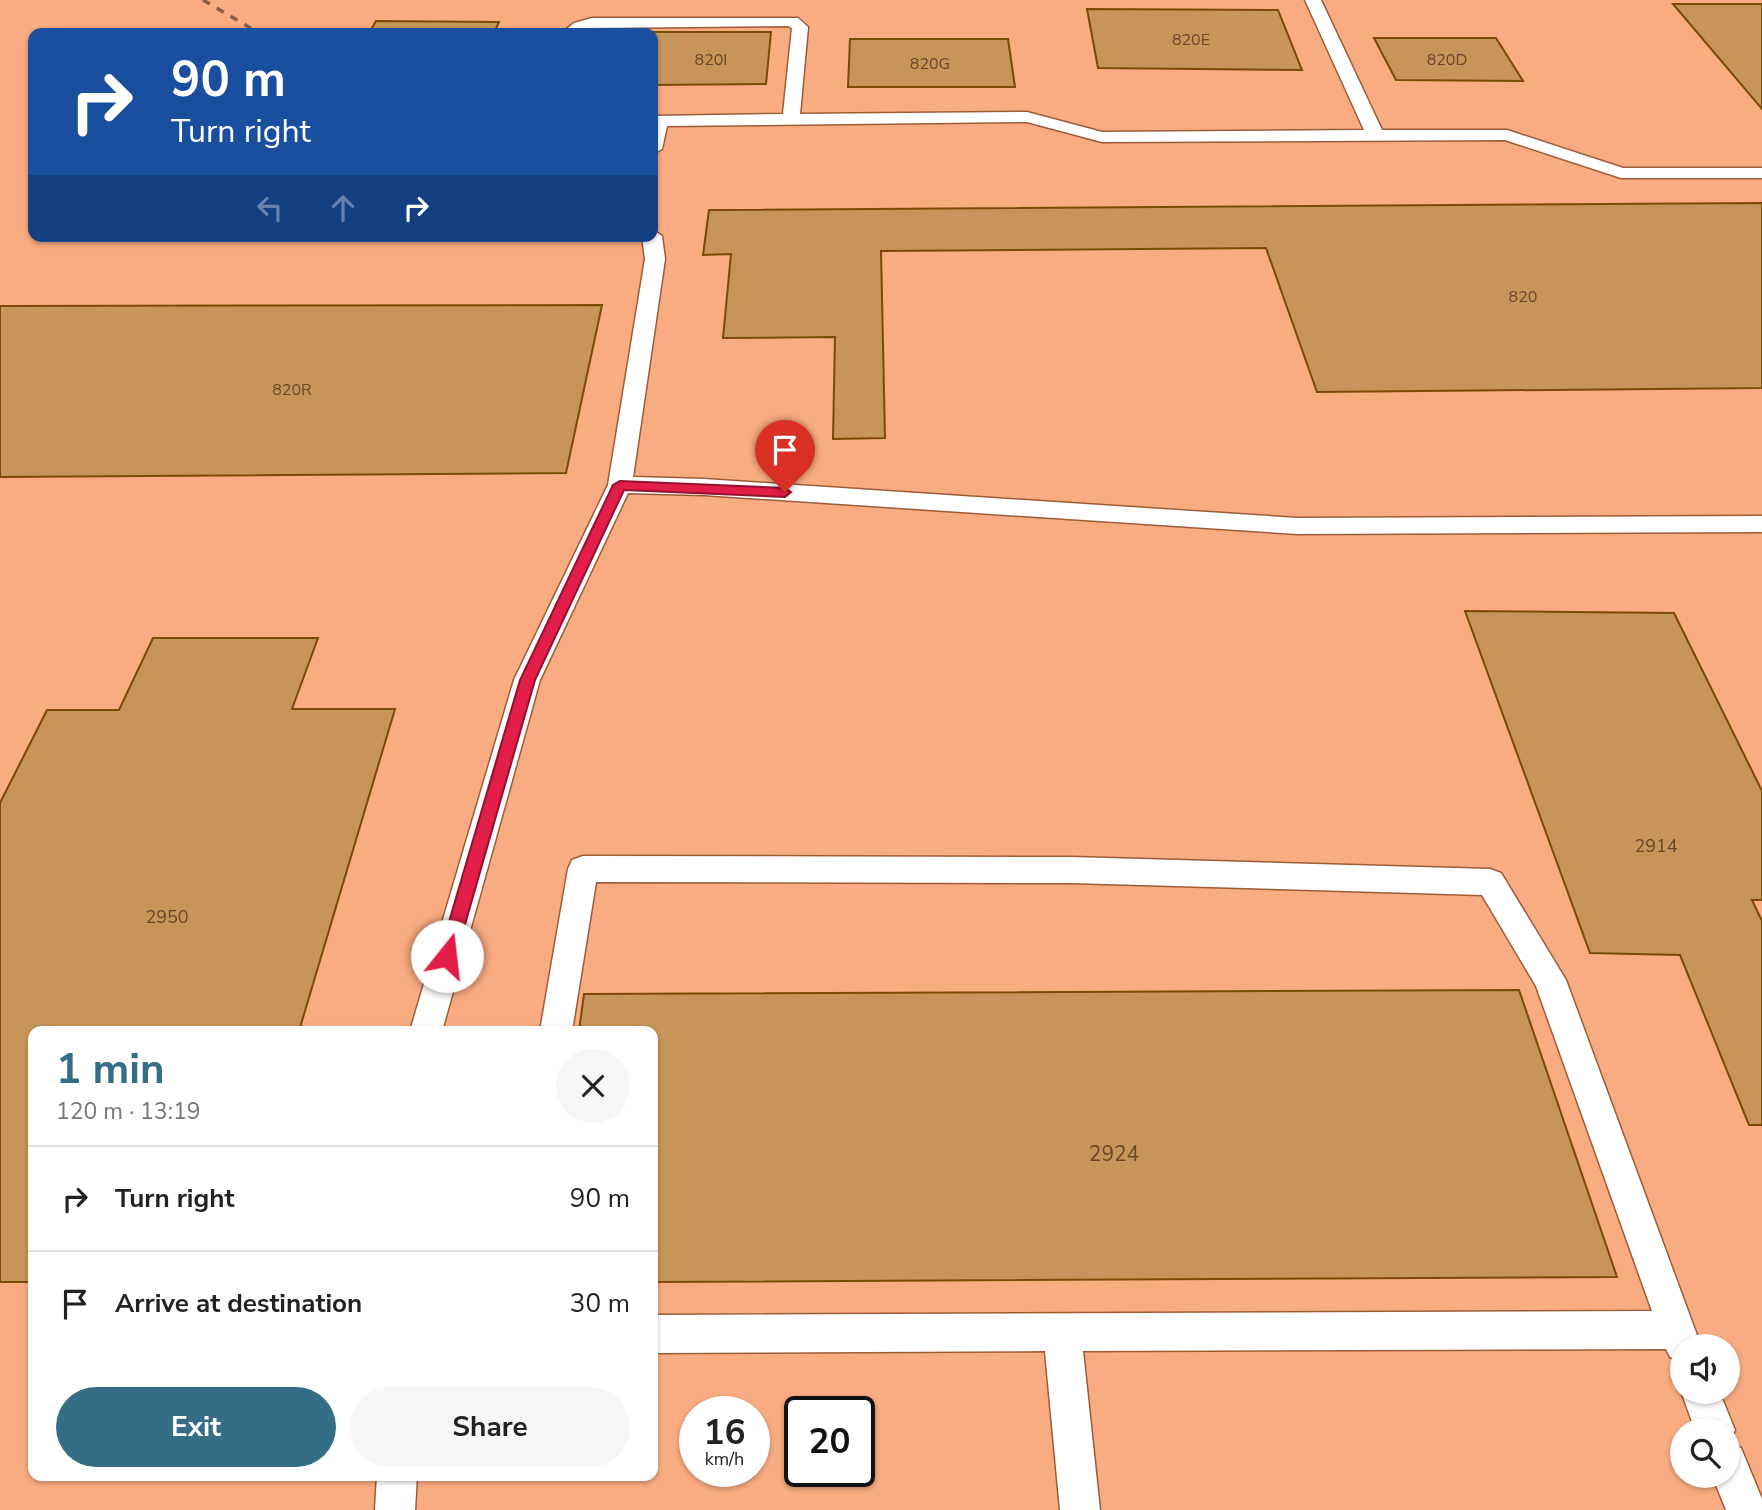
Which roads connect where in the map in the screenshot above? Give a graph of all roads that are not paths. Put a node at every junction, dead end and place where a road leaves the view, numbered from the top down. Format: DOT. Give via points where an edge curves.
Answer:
graph roads {
  1 [pos="1313,0"];
  2 [pos="577,28"];
  3 [pos="791,120"];
  4 [pos="658,121"];
  5 [pos="1375,135"];
  6 [pos="1762,173"];
  7 [pos="653,242"];
  8 [pos="620,485"];
  9 [pos="1762,524"];
  10 [pos="427,1026"];
  11 [pos="557,1026"];
  12 [pos="1062,1332"];
  13 [pos="658,1334"];
  14 [pos="1679,1334"];
  15 [pos="1670,1338"];
  16 [pos="397,1481"];
  17 [pos="1737,1488"];
  18 [pos="395,1510"];
  19 [pos="1080,1510"];
  20 [pos="1746,1510"];
  1 -- 5 [label="lane"];
  2 -- 3 [label="lane" via="592,23 792,22 800,27"];
  3 -- 4 [label="lane"];
  3 -- 5 [label="lane" via="1027,117 1102,137"];
  5 -- 6 [label="lane" via="1507,135 1621,173"];
  7 -- 8 [label="lane" via="655,259"];
  8 -- 9 [label="lane" via="1297,526"];
  8 -- 10 [label="lane" via="527,680"];
  11 -- 14 [label="lane" via="583,869 1071,870 1490,882 1550,980"];
  12 -- 13 [label="lane"];
  12 -- 15 [label="lane"];
  12 -- 19 [label="lane"];
  16 -- 18 [label="lane"];
  17 -- 20 [label="lane"];
}
